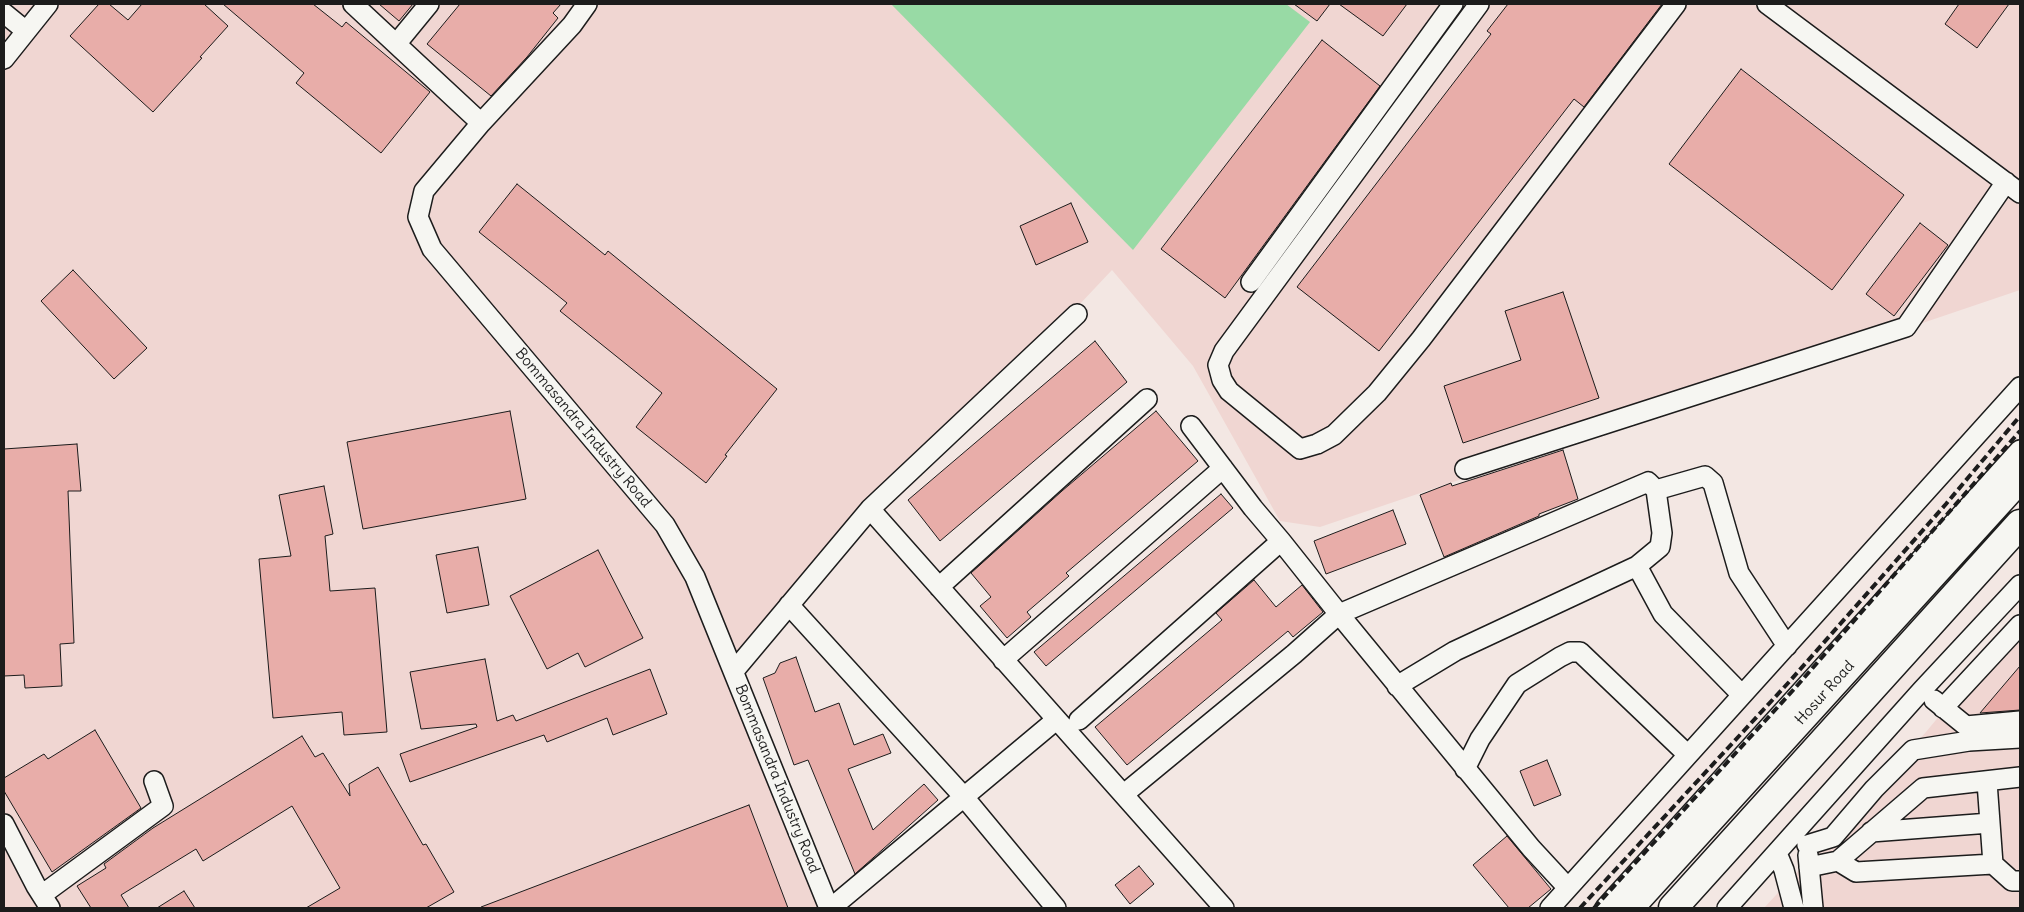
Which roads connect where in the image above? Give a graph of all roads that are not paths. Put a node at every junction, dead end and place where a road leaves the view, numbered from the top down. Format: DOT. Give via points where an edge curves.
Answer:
graph roads {
  1 [pos="48,4"];
  2 [pos="353,4"];
  3 [pos="429,4"];
  4 [pos="587,4"];
  5 [pos="1453,4"];
  6 [pos="1479,4"];
  7 [pos="1676,4"];
  8 [pos="1767,4"];
  9 [pos="4,13"];
  10 [pos="26,31"];
  11 [pos="397,43"];
  12 [pos="4,59"];
  13 [pos="481,123"];
  14 [pos="2013,188"];
  15 [pos="1251,282"];
  16 [pos="1077,314"];
  17 [pos="2020,387"];
  18 [pos="1146,399"];
  19 [pos="1191,426"];
  20 [pos="2020,450"];
  21 [pos="1223,468"];
  22 [pos="1465,469"];
  23 [pos="2020,478"];
  24 [pos="1656,490"];
  25 [pos="870,509"];
  26 [pos="2020,524"];
  27 [pos="1281,541"];
  28 [pos="1637,566"];
  29 [pos="2020,585"];
  30 [pos="939,587"];
  31 [pos="789,605"];
  32 [pos="1340,614"];
  33 [pos="2020,625"];
  34 [pos="1787,646"];
  35 [pos="1003,660"];
  36 [pos="734,671"];
  37 [pos="1397,686"];
  38 [pos="1922,690"];
  39 [pos="1742,695"];
  40 [pos="1943,708"];
  41 [pos="1056,720"];
  42 [pos="1079,720"];
  43 [pos="2020,721"];
  44 [pos="2020,738"];
  45 [pos="1688,755"];
  46 [pos="1465,769"];
  47 [pos="2020,777"];
  48 [pos="154,781"];
  49 [pos="1987,782"];
  50 [pos="1124,794"];
  51 [pos="964,797"];
  52 [pos="1805,820"];
  53 [pos="1990,823"];
  54 [pos="4,824"];
  55 [pos="1871,832"];
  56 [pos="1807,844"];
  57 [pos="1777,853"];
  58 [pos="1838,861"];
  59 [pos="1992,864"];
  60 [pos="1809,866"];
  61 [pos="2020,881"];
  62 [pos="1568,888"];
  63 [pos="46,901"];
  64 [pos="830,908"];
  65 [pos="1056,908"];
  66 [pos="1224,908"];
  67 [pos="1550,908"];
  68 [pos="1605,908"];
  69 [pos="1629,908"];
  70 [pos="1673,908"];
  71 [pos="1727,908"];
  72 [pos="1794,908"];
  73 [pos="1813,908"];
  1 -- 10 [label="street"];
  2 -- 11 [label="street"];
  3 -- 11 [label="street"];
  4 -- 13 [label="street, Bommasandra Industry Road" via="572,25"];
  5 -- 15 [label="street"];
  6 -- 7 [label="street" via="1224,351 1218,365 1229,391 1300,449 1334,435 1377,393"];
  8 -- 14 [label="street"];
  9 -- 10 [label="street"];
  10 -- 12 [label="street"];
  11 -- 13 [label="street"];
  13 -- 36 [label="street, Bommasandra Industry Road" via="424,192 418,217 432,249 665,525 695,577"];
  14 -- 22 [label="street" via="1906,328"];
  16 -- 25 [label="street"];
  17 -- 34 [label="street"];
  18 -- 30 [label="street"];
  19 -- 21 [label="street"];
  20 -- 68 [label="street"];
  21 -- 27 [label="street"];
  21 -- 35 [label="street"];
  23 -- 69 [label="highway, Hosur Road"];
  24 -- 28 [label="street" via="1662,533 1660,547"];
  24 -- 32 [label="street" via="1648,482"];
  24 -- 34 [label="street" via="1705,476 1713,483 1739,573"];
  25 -- 30 [label="street"];
  25 -- 31 [label="street"];
  26 -- 70 [label="highway, Hosur Road"];
  27 -- 32 [label="street"];
  27 -- 42 [label="street"];
  28 -- 37 [label="street" via="1455,651"];
  28 -- 39 [label="street" via="1663,614"];
  29 -- 38 [label="street"];
  30 -- 35 [label="street"];
  31 -- 36 [label="street"];
  31 -- 51 [label="street"];
  32 -- 37 [label="street"];
  32 -- 50 [label="street"];
  33 -- 40 [label="street"];
  34 -- 39 [label="street"];
  35 -- 41 [label="street"];
  36 -- 64 [label="street, Bommasandra Industry Road"];
  37 -- 46 [label="street"];
  38 -- 40 [label="street"];
  38 -- 52 [label="street"];
  39 -- 45 [label="street"];
  40 -- 43 [label="street" via="1966,726"];
  41 -- 50 [label="street"];
  41 -- 51 [label="street"];
  44 -- 56 [label="street" via="1969,740 1914,750 1874,789 1833,838"];
  45 -- 46 [label="street" via="1580,652 1570,652 1517,684 1480,739"];
  45 -- 62 [label="street"];
  46 -- 62 [label="street"];
  47 -- 49 [label="street"];
  48 -- 63 [label="street" via="164,806"];
  49 -- 53 [label="street"];
  49 -- 55 [label="street" via="1923,788"];
  50 -- 66 [label="street"];
  51 -- 64 [label="street"];
  51 -- 65 [label="street"];
  52 -- 56 [label="street"];
  52 -- 57 [label="street"];
  53 -- 55 [label="street"];
  53 -- 59 [label="street"];
  54 -- 63 [label="street"];
  55 -- 58 [label="street"];
  56 -- 60 [label="street"];
  57 -- 71 [label="street"];
  57 -- 72 [label="street"];
  58 -- 59 [label="street" via="1856,872"];
  58 -- 60 [label="street"];
  59 -- 61 [label="street" via="2012,881"];
  60 -- 73 [label="street"];
  62 -- 67 [label="street"];
}
